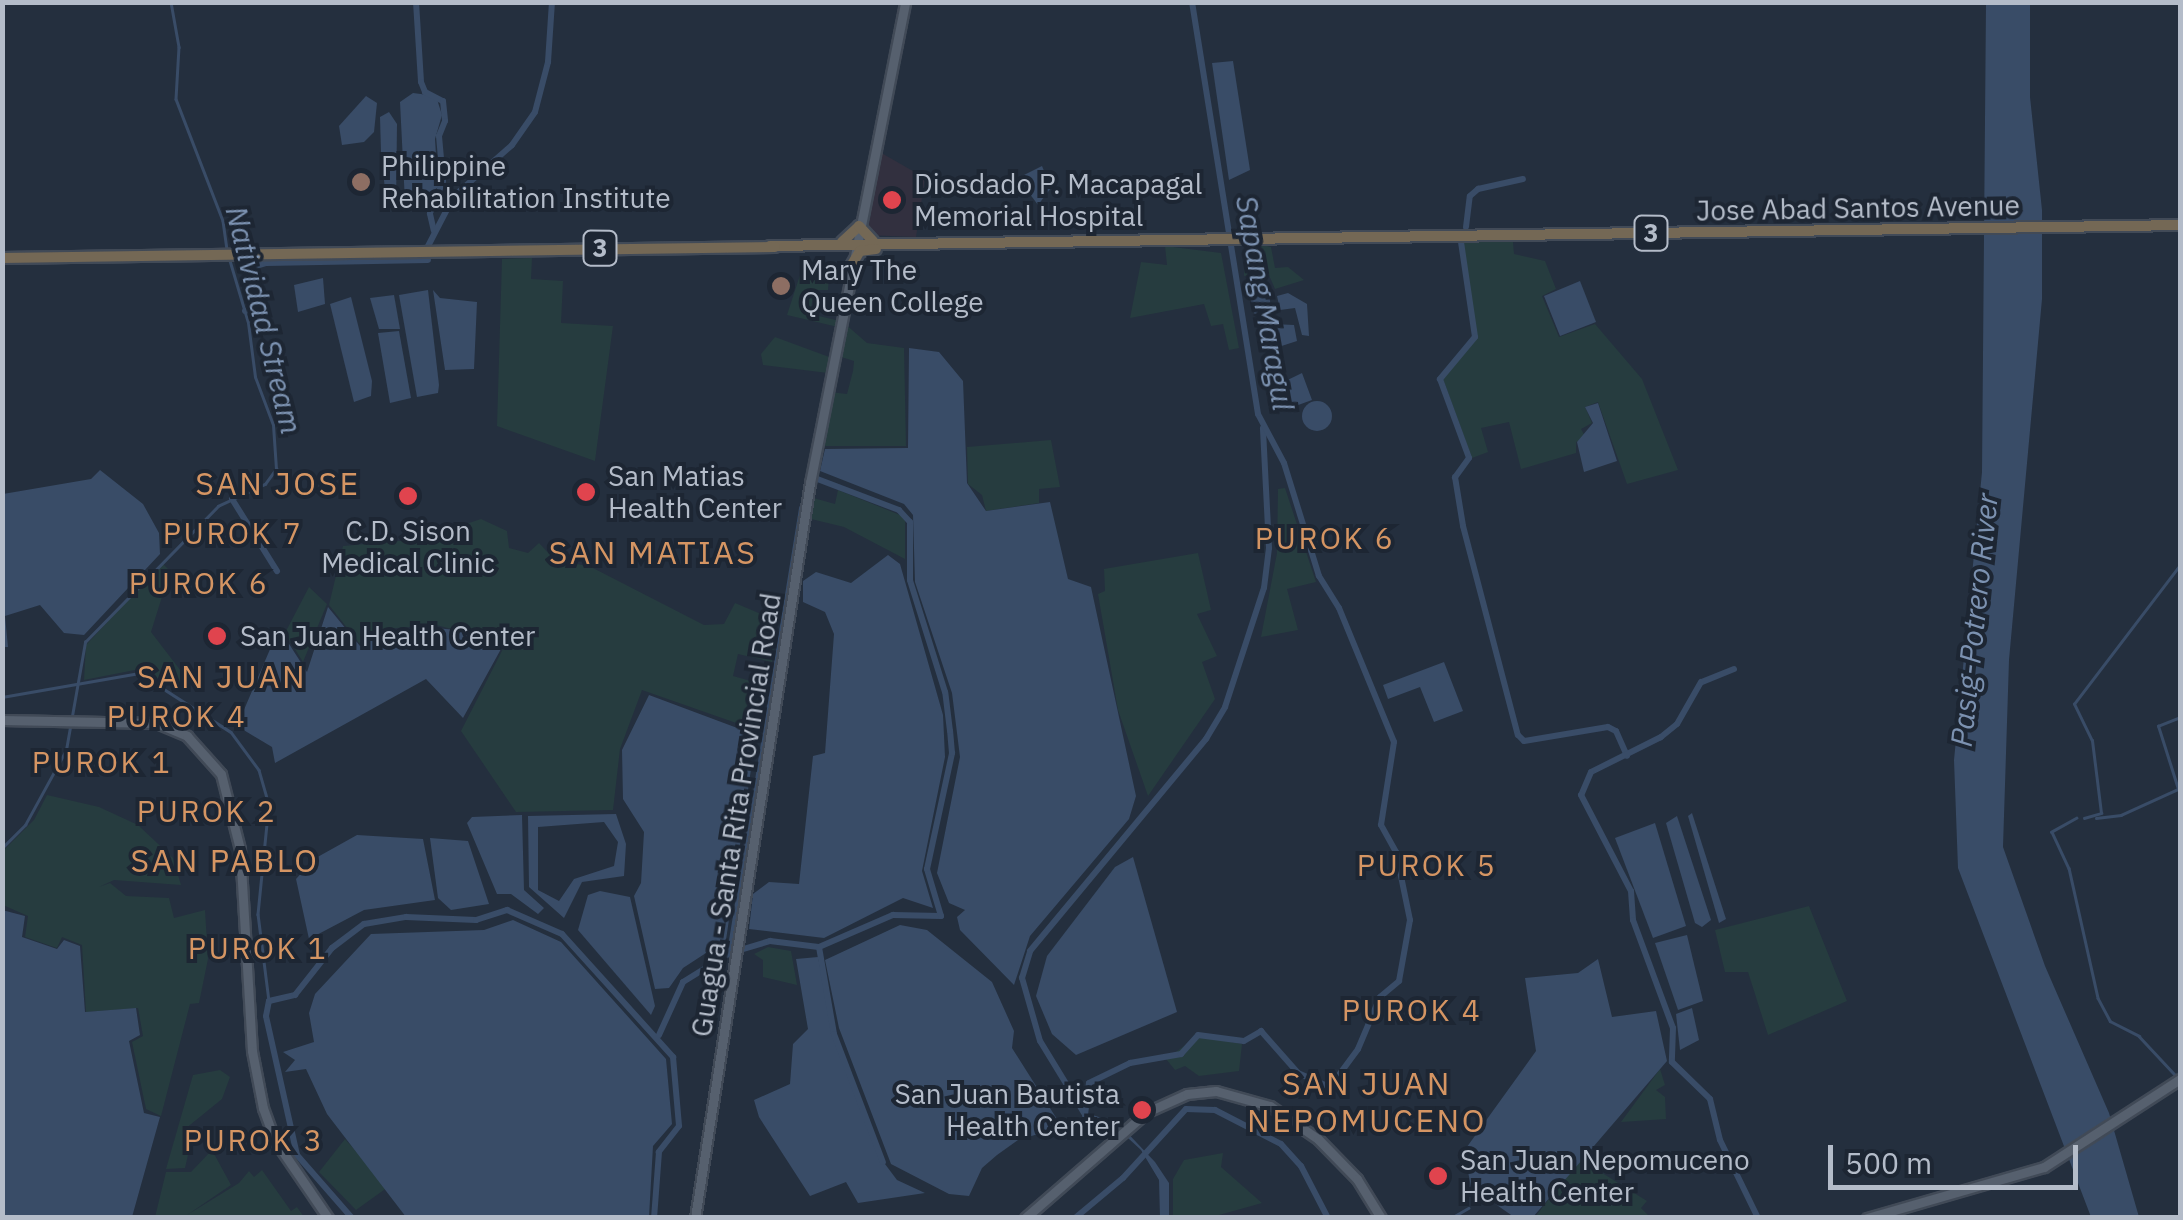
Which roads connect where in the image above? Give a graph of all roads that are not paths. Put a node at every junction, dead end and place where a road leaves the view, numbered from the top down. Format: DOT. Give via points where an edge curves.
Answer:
graph roads {
  1 [pos="905,2"];
  2 [pos="2180,225"];
  3 [pos="860,226"];
  4 [pos="879,245"];
  5 [pos="836,246"];
  6 [pos="855,246"];
  7 [pos="2,258"];
  8 [pos="851,266"];
  9 [pos="2,720"];
  10 [pos="2180,1080"];
  11 [pos="328,1218"];
  12 [pos="695,1218"];
  13 [pos="1025,1218"];
  14 [pos="1380,1218"];
  15 [pos="1867,1218"];
  1 -- 3 [label="main road, Guagua - Santa Rita Provincial Road"];
  2 -- 4 [label="highway, Jose Abad Santos Avenue / 3"];
  3 -- 4 [label="highway" via="862,236"];
  3 -- 5 [label="highway"];
  3 -- 6 [label="main road, Guagua - Santa Rita Provincial Road"];
  4 -- 6 [label="highway, Jose Abad Santos Avenue / 3"];
  4 -- 8 [label="highway" via="860,251"];
  5 -- 6 [label="highway, Jose Abad Santos Avenue / 3"];
  5 -- 7 [label="highway, Jose Abad Santos Avenue / 3"];
  5 -- 8 [label="highway" via="850,254"];
  6 -- 8 [label="main road, Guagua - Santa Rita Provincial Road"];
  8 -- 12 [label="main road, Guagua - Santa Rita Provincial Road" via="811,479"];
  9 -- 11 [label="main road" via="147,720 195,744 221,774 233,804 252,1051 268,1126"];
  10 -- 15 [label="main road" via="2065,1157"];
  13 -- 14 [label="main road" via="1124,1131 1187,1094 1237,1094 1270,1106 1318,1139 1357,1179"];
}
